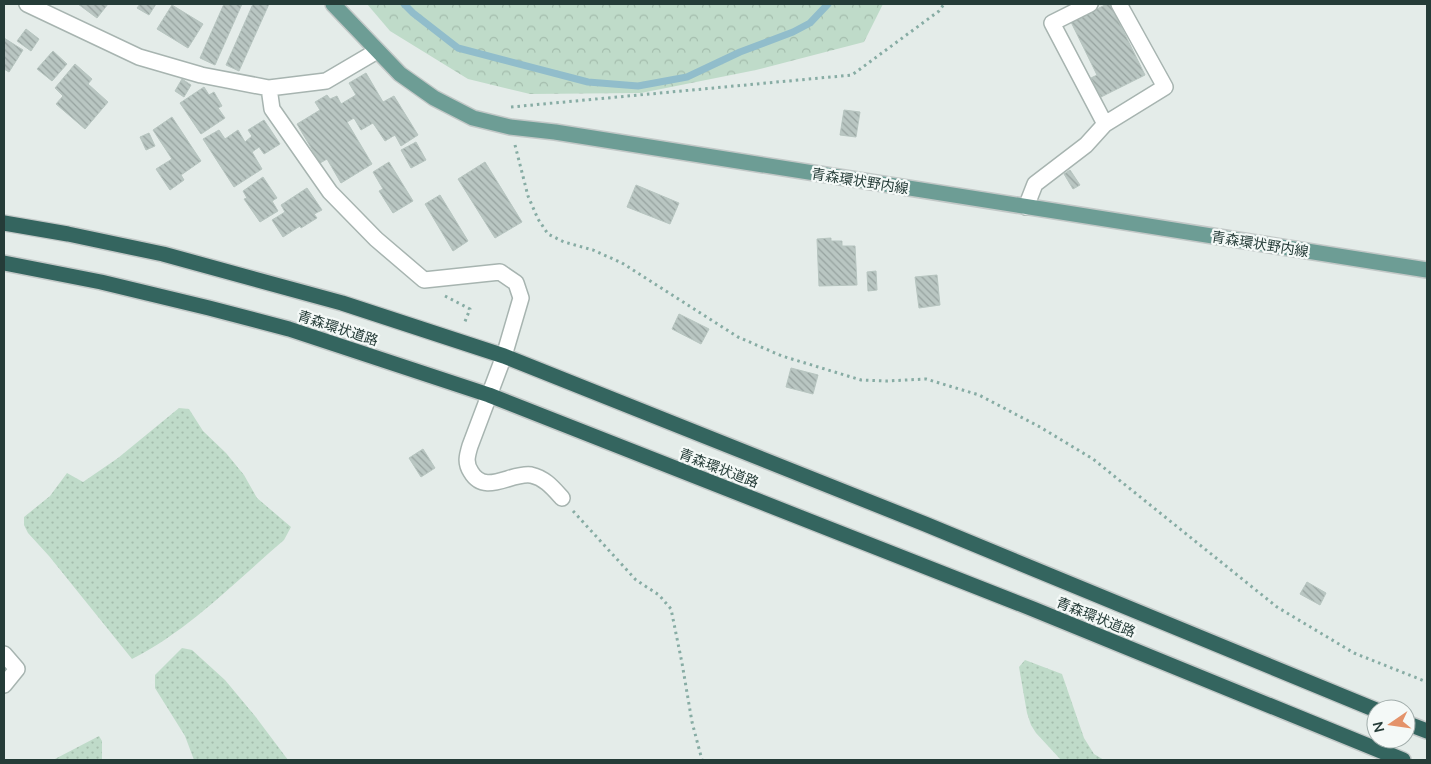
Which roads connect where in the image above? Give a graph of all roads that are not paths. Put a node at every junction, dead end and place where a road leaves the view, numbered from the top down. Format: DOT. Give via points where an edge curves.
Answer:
graph roads {
  1 [pos="27,4"];
  2 [pos="333,4"];
  3 [pos="1090,4"];
  4 [pos="1119,4"];
  5 [pos="377,51"];
  6 [pos="269,88"];
  7 [pos="1105,124"];
  8 [pos="1026,207"];
  9 [pos="4,223"];
  10 [pos="4,263"];
  11 [pos="1427,270"];
  12 [pos="504,356"];
  13 [pos="489,395"];
  14 [pos="562,498"];
  15 [pos="4,654"];
  16 [pos="4,685"];
  17 [pos="1366,706"];
  18 [pos="1403,760"];
  1 -- 6 [label="street" via="139,57 201,75"];
  2 -- 5 [label="main road, 青森環状野内線"];
  3 -- 7 [label="street" via="1052,23"];
  4 -- 7 [label="street" via="1166,87"];
  5 -- 6 [label="street" via="326,81"];
  5 -- 8 [label="main road, 青森環状野内線" via="400,74 434,98 473,118 510,127"];
  6 -- 12 [label="street" via="272,109 330,192 376,239 424,280 500,272 516,283 521,298"];
  7 -- 8 [label="street" via="1086,146 1035,184"];
  8 -- 11 [label="main road, 青森環状野内線"];
  9 -- 12 [label="highway, 青森環状道路" via="164,254 342,303"];
  10 -- 13 [label="highway, 青森環状道路" via="102,282 244,317"];
  12 -- 13 [label="street"];
  12 -- 17 [label="highway, 青森環状道路" via="925,524"];
  13 -- 14 [label="street" via="467,455 472,474 476,479 489,483 532,475 542,478"];
  13 -- 18 [label="highway, 青森環状道路" via="1033,609"];
  15 -- 16 [label="street" via="17,669"];
}
